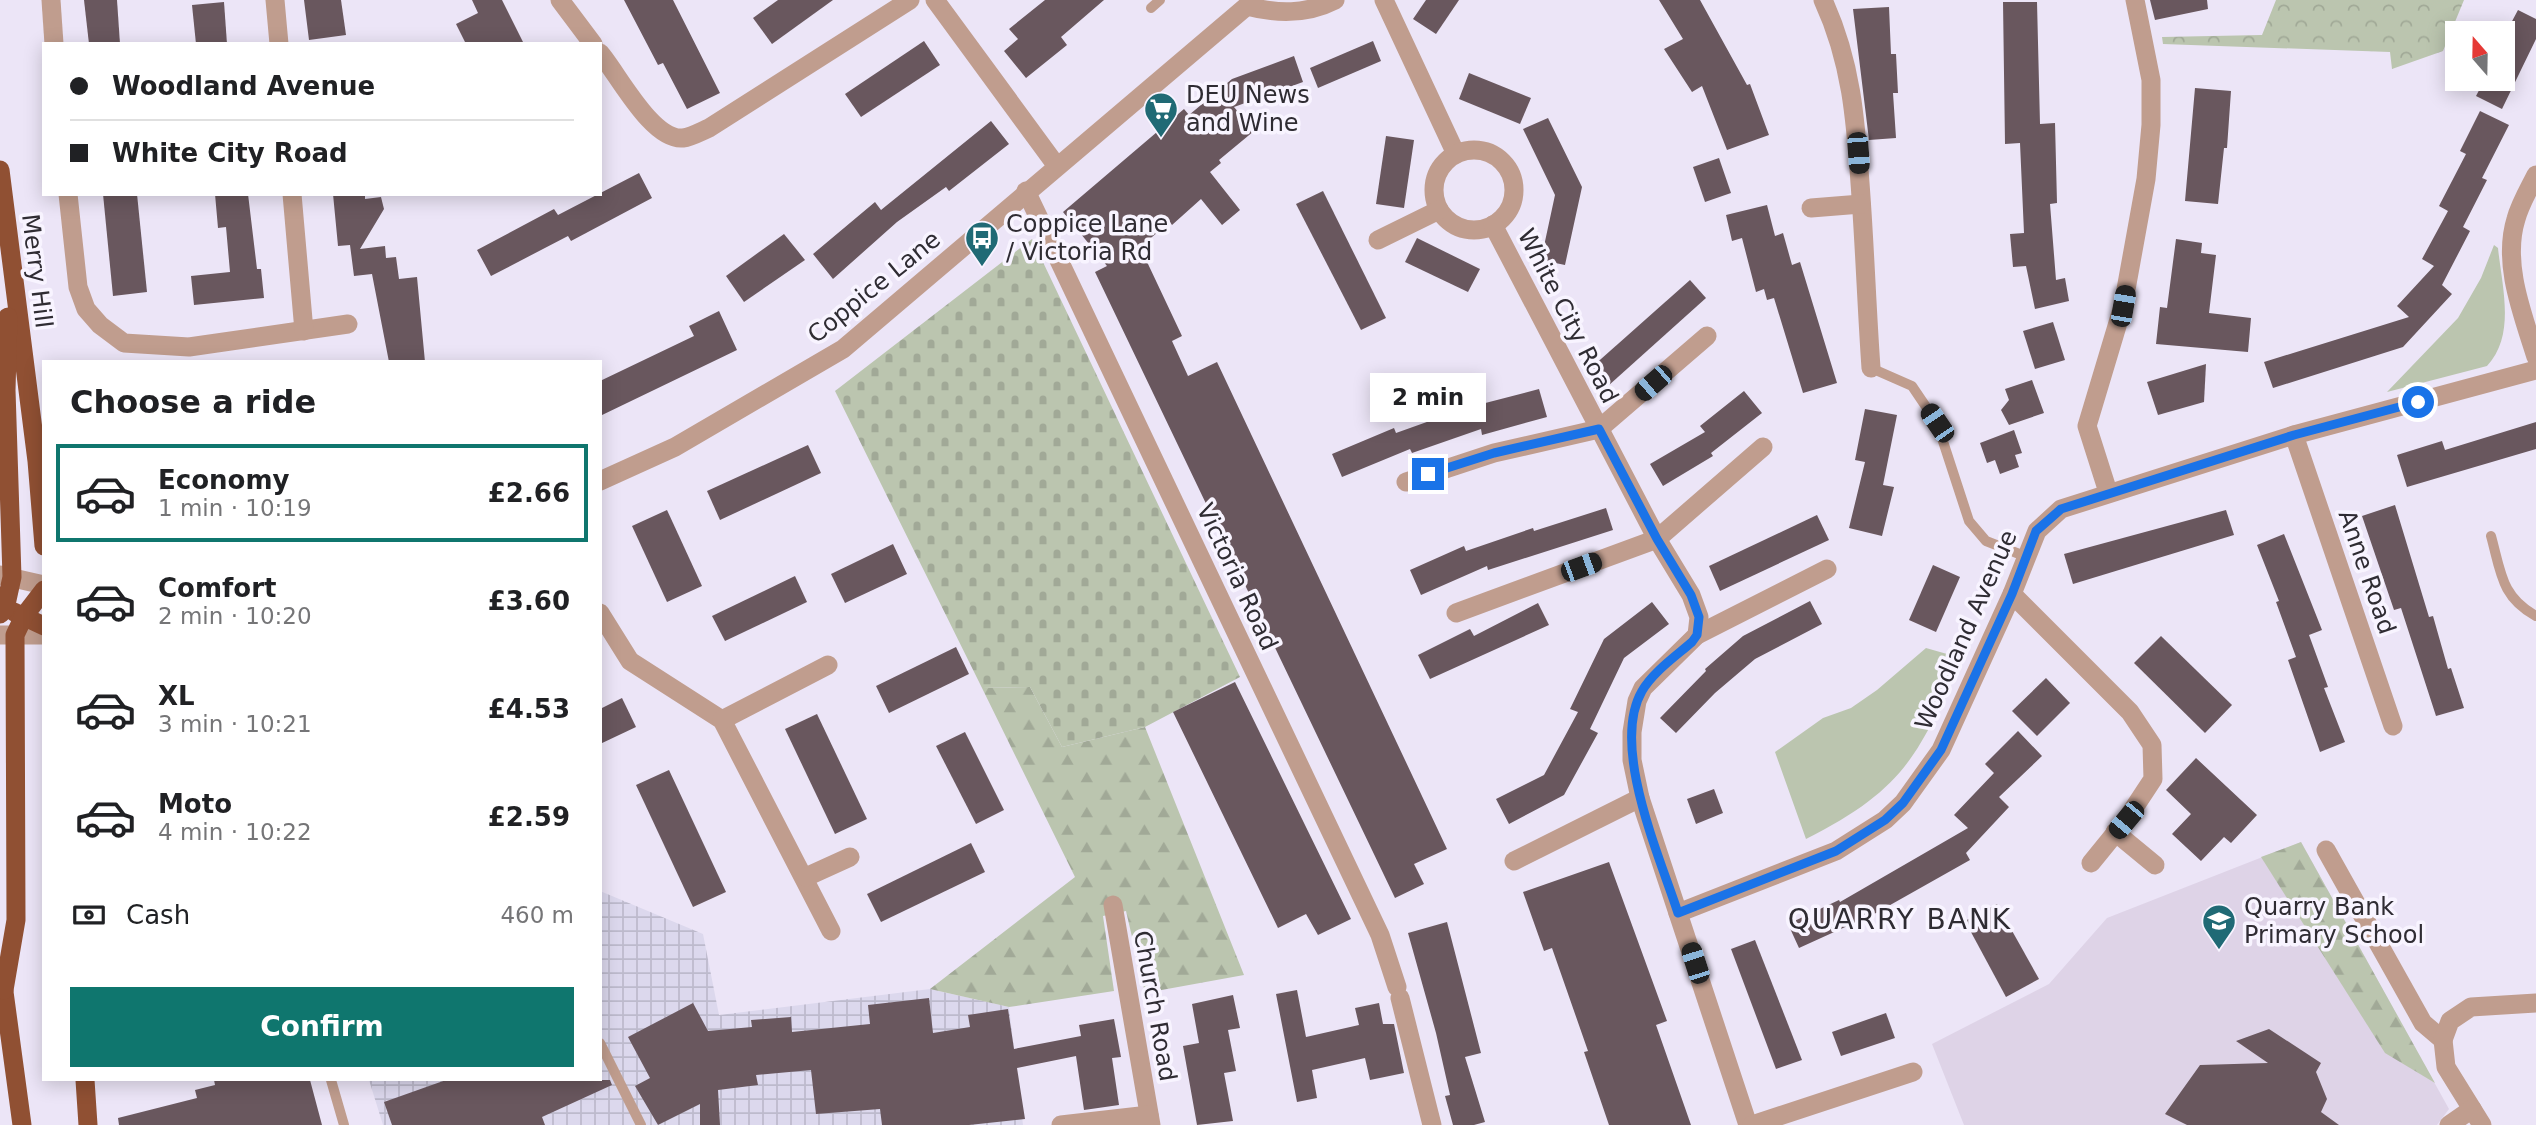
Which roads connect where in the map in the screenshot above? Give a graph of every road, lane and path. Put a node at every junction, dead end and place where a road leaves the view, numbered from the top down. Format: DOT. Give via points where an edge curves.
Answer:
graph roads {
  1 [pos="51,0"];
  2 [pos="275,0"];
  3 [pos="560,0"];
  4 [pos="909,0"];
  5 [pos="935,0"];
  6 [pos="1160,0"];
  7 [pos="1335,0"];
  8 [pos="1384,0"];
  9 [pos="1823,0"];
  10 [pos="2135,0"];
  11 [pos="1250,3"];
  12 [pos="1151,8"];
  13 [pos="54,42"];
  14 [pos="279,42"];
  15 [pos="592,42"];
  16 [pos="602,56"];
  17 [pos="1455,154"];
  18 [pos="1056,165"];
  19 [pos="0,170"];
  20 [pos="2536,175"];
  21 [pos="1026,191"];
  22 [pos="68,196"];
  23 [pos="292,196"];
  24 [pos="1861,204"];
  25 [pos="1811,208"];
  26 [pos="1439,210"];
  27 [pos="1493,225"];
  28 [pos="1378,240"];
  29 [pos="9,260"];
  30 [pos="348,324"];
  31 [pos="304,331"];
  32 [pos="1707,336"];
  33 [pos="2536,357"];
  34 [pos="1871,368"];
  35 [pos="2536,370"];
  36 [pos="1599,429"];
  37 [pos="2294,435"];
  38 [pos="1763,447"];
  39 [pos="41,466"];
  40 [pos="602,480"];
  41 [pos="1406,482"];
  42 [pos="2108,492"];
  43 [pos="42,493"];
  44 [pos="2491,536"];
  45 [pos="1657,539"];
  46 [pos="2027,557"];
  47 [pos="1827,569"];
  48 [pos="6,576"];
  49 [pos="42,587"];
  50 [pos="42,589"];
  51 [pos="2012,594"];
  52 [pos="7,611"];
  53 [pos="1456,613"];
  54 [pos="602,616"];
  55 [pos="2536,616"];
  56 [pos="42,625"];
  57 [pos="7,635"];
  58 [pos="42,635"];
  59 [pos="1697,635"];
  60 [pos="828,665"];
  61 [pos="722,720"];
  62 [pos="2393,726"];
  63 [pos="1640,798"];
  64 [pos="2115,832"];
  65 [pos="2326,850"];
  66 [pos="850,857"];
  67 [pos="1514,861"];
  68 [pos="2091,863"];
  69 [pos="2155,865"];
  70 [pos="806,877"];
  71 [pos="1113,905"];
  72 [pos="1678,913"];
  73 [pos="831,931"];
  74 [pos="0,958"];
  75 [pos="4,990"];
  76 [pos="2536,1003"];
  77 [pos="2443,1040"];
  78 [pos="602,1047"];
  79 [pos="1913,1072"];
  80 [pos="85,1081"];
  81 [pos="331,1081"];
  82 [pos="2477,1117"];
  83 [pos="1149,1120"];
  84 [pos="22,1125"];
  85 [pos="88,1125"];
  86 [pos="344,1125"];
  87 [pos="641,1125"];
  88 [pos="1061,1125"];
  89 [pos="1432,1125"];
  90 [pos="1750,1125"];
  91 [pos="2449,1125"];
  1 -- 13 [label="street"];
  2 -- 14 [label="street"];
  3 -- 15 [label="street"];
  4 -- 16 [label="street" via="709,128 682,138 662,131 641,112"];
  5 -- 18 [label="street"];
  6 -- 12 [label="lane"];
  7 -- 11 [label="street, Coppice Lane" via="1294,13 1274,13"];
  8 -- 17 [label="street"];
  9 -- 24 [label="street" via="1848,68"];
  10 -- 42 [label="street" via="2151,80 2146,179 2123,306 2087,426"];
  11 -- 18 [label="street, Coppice Lane"];
  17 -- 26 [label="street" via="1435,178"];
  17 -- 27 [label="street, White City Road" via="1490,153 1504,163 1513,179 1514,197 1507,213"];
  18 -- 21 [label="street, Coppice Lane"];
  19 -- 29 [label="highway, Merry Hill"];
  20 -- 33 [label="street" via="2515,221 2512,249 2515,286"];
  21 -- 40 [label="street, Coppice Lane" via="843,349 675,447"];
  21 -- 89 [label="street, Victoria Road" via="1380,935"];
  22 -- 31 [label="street" via="78,287 86,309 124,342 189,347"];
  23 -- 31 [label="street"];
  24 -- 25 [label="street"];
  24 -- 34 [label="street"];
  26 -- 27 [label="street, White City Road" via="1463,229"];
  26 -- 28 [label="street"];
  27 -- 36 [label="street, White City Road"];
  29 -- 39 [label="highway, Merry Hill"];
  29 -- 48 [label="highway"];
  30 -- 31 [label="street"];
  32 -- 36 [label="street, White City Road"];
  34 -- 46 [label="lane" via="1912,386 1937,423 1969,521 1986,541"];
  35 -- 37 [label="street, Woodland Avenue"];
  36 -- 41 [label="street, White City Road" via="1494,453"];
  36 -- 45 [label="street, White City Road"];
  37 -- 42 [label="street, Woodland Avenue"];
  37 -- 62 [label="street, Anne Road"];
  38 -- 45 [label="street"];
  39 -- 43 [label="highway, Merry Hill"];
  42 -- 46 [label="street, Woodland Avenue" via="2061,509 2036,531"];
  44 -- 55 [label="lane" via="2506,592 2518,607"];
  45 -- 53 [label="street"];
  45 -- 59 [label="street, White City Road" via="1691,595 1699,617"];
  46 -- 51 [label="street, Woodland Avenue"];
  47 -- 59 [label="street"];
  48 -- 49 [label="street"];
  48 -- 52 [label="highway"];
  50 -- 52 [label="highway"];
  51 -- 64 [label="street" via="2130,712 2152,745 2153,779"];
  51 -- 72 [label="street, Woodland Avenue" via="1941,750 1903,803 1836,851"];
  52 -- 56 [label="highway"];
  52 -- 57 [label="highway"];
  54 -- 61 [label="street" via="630,661"];
  57 -- 58 [label="street"];
  57 -- 75 [label="highway" via="16,920"];
  59 -- 63 [label="street" via="1643,688 1637,701 1632,760"];
  60 -- 61 [label="street"];
  61 -- 70 [label="street"];
  63 -- 67 [label="street"];
  63 -- 72 [label="street"];
  64 -- 68 [label="street"];
  64 -- 69 [label="street"];
  65 -- 77 [label="street" via="2423,1023"];
  66 -- 70 [label="street"];
  70 -- 73 [label="street"];
  71 -- 83 [label="street, Church Road"];
  72 -- 90 [label="street"];
  74 -- 75 [label="highway"];
  75 -- 84 [label="highway"];
  76 -- 77 [label="street" via="2471,1007 2450,1021"];
  77 -- 82 [label="street" via="2446,1067"];
  78 -- 87 [label="lane"];
  79 -- 90 [label="street"];
  80 -- 85 [label="highway"];
  81 -- 86 [label="lane"];
  82 -- 91 [label="street"];
  83 -- 88 [label="street"];
}
